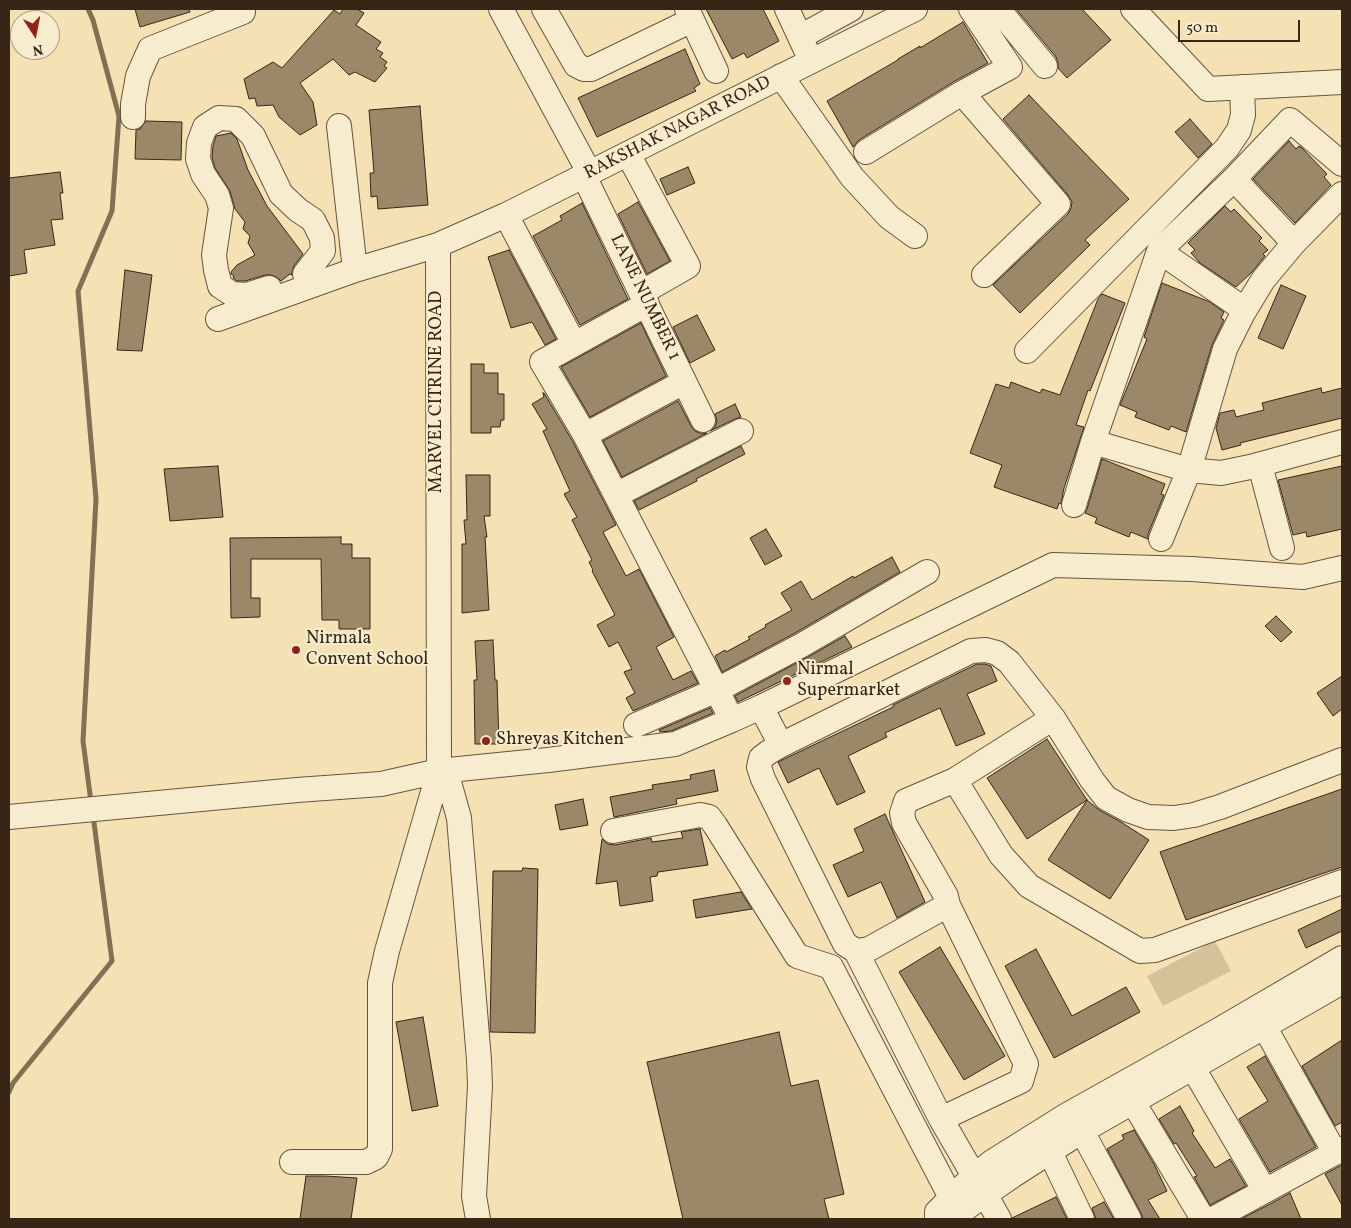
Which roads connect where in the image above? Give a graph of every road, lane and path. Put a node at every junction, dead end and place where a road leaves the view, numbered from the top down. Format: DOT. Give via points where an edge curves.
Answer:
graph roads {
  1 [pos="242,9"];
  2 [pos="544,9"];
  3 [pos="787,9"];
  4 [pos="851,9"];
  5 [pos="916,9"];
  6 [pos="971,9"];
  7 [pos="998,9"];
  8 [pos="1135,9"];
  9 [pos="510,12"];
  10 [pos="690,14"];
  11 [pos="883,16"];
  12 [pos="800,37"];
  13 [pos="812,61"];
  14 [pos="1044,66"];
  15 [pos="716,71"];
  16 [pos="781,76"];
  17 [pos="1342,82"];
  18 [pos="1242,87"];
  19 [pos="962,93"];
  20 [pos="133,117"];
  21 [pos="340,126"];
  22 [pos="866,152"];
  23 [pos="628,154"];
  24 [pos="1342,164"];
  25 [pos="587,175"];
  26 [pos="1234,178"];
  27 [pos="1342,194"];
  28 [pos="506,215"];
  29 [pos="915,236"];
  30 [pos="1294,243"];
  31 [pos="438,245"];
  32 [pos="1159,251"];
  33 [pos="355,270"];
  34 [pos="984,275"];
  35 [pos="308,280"];
  36 [pos="644,298"];
  37 [pos="1245,310"];
  38 [pos="218,319"];
  39 [pos="574,344"];
  40 [pos="1027,351"];
  41 [pos="684,382"];
  42 [pos="703,420"];
  43 [pos="741,431"];
  44 [pos="585,435"];
  45 [pos="1093,442"];
  46 [pos="1342,442"];
  47 [pos="1260,464"];
  48 [pos="1189,470"];
  49 [pos="616,495"];
  50 [pos="1074,505"];
  51 [pos="1162,539"];
  52 [pos="1282,548"];
  53 [pos="1342,568"];
  54 [pos="927,572"];
  55 [pos="717,690"];
  56 [pos="760,707"];
  57 [pos="1053,718"];
  58 [pos="732,720"];
  59 [pos="636,725"];
  60 [pos="781,746"];
  61 [pos="1342,760"];
  62 [pos="438,773"];
  63 [pos="955,780"];
  64 [pos="9,817"];
  65 [pos="613,830"];
  66 [pos="1342,882"];
  67 [pos="948,905"];
  68 [pos="856,951"];
  69 [pos="1342,958"];
  70 [pos="1340,990"];
  71 [pos="1264,1026"];
  72 [pos="1193,1068"];
  73 [pos="1133,1102"];
  74 [pos="941,1119"];
  75 [pos="1082,1132"];
  76 [pos="1339,1151"];
  77 [pos="1050,1152"];
  78 [pos="292,1162"];
  79 [pos="980,1185"];
  80 [pos="1265,1191"];
  81 [pos="952,1212"];
  82 [pos="478,1219"];
  83 [pos="999,1219"];
  84 [pos="1082,1219"];
  85 [pos="1129,1219"];
  86 [pos="1203,1219"];
  87 [pos="1213,1219"];
  1 -- 20 [label="street" via="243,12 150,49 138,76"];
  2 -- 10 [label="street" via="576,65 591,70"];
  3 -- 12 [label="street"];
  4 -- 12 [label="street"];
  5 -- 11 [label="street, RAKSHAK NAGAR ROAD"];
  6 -- 19 [label="street" via="1010,67"];
  7 -- 14 [label="street"];
  8 -- 18 [label="street" via="1208,89"];
  9 -- 25 [label="street, LANE NUMBER 1"];
  10 -- 15 [label="street"];
  11 -- 13 [label="street, RAKSHAK NAGAR ROAD"];
  12 -- 13 [label="street"];
  13 -- 16 [label="street, RAKSHAK NAGAR ROAD"];
  16 -- 23 [label="street, RAKSHAK NAGAR ROAD"];
  16 -- 29 [label="street" via="852,177 889,217"];
  17 -- 18 [label="street"];
  18 -- 40 [label="street" via="1243,115 1239,130 1227,148"];
  19 -- 22 [label="street"];
  19 -- 34 [label="street" via="1058,204"];
  21 -- 33 [label="street"];
  23 -- 25 [label="street, RAKSHAK NAGAR ROAD"];
  23 -- 36 [label="street" via="688,266"];
  24 -- 26 [label="street" via="1290,120"];
  25 -- 28 [label="street, RAKSHAK NAGAR ROAD"];
  25 -- 36 [label="street, LANE NUMBER 1"];
  26 -- 30 [label="street"];
  26 -- 32 [label="street"];
  27 -- 30 [label="street"];
  28 -- 31 [label="street, RAKSHAK NAGAR ROAD"];
  28 -- 39 [label="street"];
  30 -- 37 [label="street" via="1263,280"];
  31 -- 33 [label="street"];
  31 -- 62 [label="street, MARVEL CITRINE ROAD"];
  32 -- 37 [label="street"];
  32 -- 45 [label="street"];
  33 -- 35 [label="street"];
  35 -- 35 [label="street" via="247,295 232,294 220,286 214,254 220,208 217,195 203,174 198,159 205,127 220,118 236,120 253,136 281,194 313,220 322,238 323,251"];
  35 -- 38 [label="street"];
  36 -- 39 [label="street"];
  36 -- 41 [label="street, LANE NUMBER 1"];
  37 -- 48 [label="street" via="1225,350"];
  39 -- 44 [label="street" via="542,362"];
  41 -- 42 [label="street, LANE NUMBER 1"];
  41 -- 44 [label="street"];
  43 -- 49 [label="street"];
  44 -- 49 [label="street"];
  45 -- 48 [label="street"];
  45 -- 50 [label="street"];
  46 -- 47 [label="street"];
  47 -- 48 [label="street" via="1221,473"];
  47 -- 52 [label="street"];
  48 -- 51 [label="street"];
  49 -- 55 [label="street"];
  53 -- 56 [label="street" via="1303,577 1192,569 1053,565"];
  54 -- 55 [label="street"];
  55 -- 58 [label="street"];
  55 -- 59 [label="street"];
  56 -- 58 [label="street"];
  56 -- 60 [label="street"];
  57 -- 60 [label="street" via="998,653 971,651"];
  57 -- 61 [label="street" via="1106,798 1148,817 1174,818 1203,812"];
  57 -- 63 [label="street"];
  58 -- 62 [label="street" via="675,744"];
  60 -- 68 [label="street" via="762,758 759,768 763,779 845,944"];
  62 -- 64 [label="street" via="382,784"];
  62 -- 78 [label="street, MARVEL CITRINE ROAD" via="380,983 380,1149 376,1158 366,1162"];
  62 -- 82 [label="street" via="449,782 459,818 479,1060 474,1196"];
  63 -- 66 [label="street" via="1001,855 1029,886 1140,951 1155,950"];
  63 -- 67 [label="street" via="906,801 902,813 904,824 946,896"];
  65 -- 81 [label="street" via="700,815 709,817 797,956 831,968"];
  67 -- 68 [label="street" via="869,949"];
  67 -- 74 [label="street" via="1026,1064 1021,1081"];
  68 -- 74 [label="street"];
  69 -- 79 [label="street" via="1067,1115 992,1162"];
  70 -- 71 [label="street"];
  71 -- 72 [label="street"];
  71 -- 76 [label="street"];
  72 -- 73 [label="street"];
  72 -- 80 [label="street"];
  73 -- 75 [label="street"];
  73 -- 86 [label="street"];
  74 -- 79 [label="street"];
  75 -- 77 [label="street"];
  75 -- 85 [label="street"];
  76 -- 80 [label="street"];
  77 -- 79 [label="street"];
  77 -- 84 [label="street"];
  79 -- 81 [label="street"];
  79 -- 83 [label="street"];
  80 -- 87 [label="street"];
}
